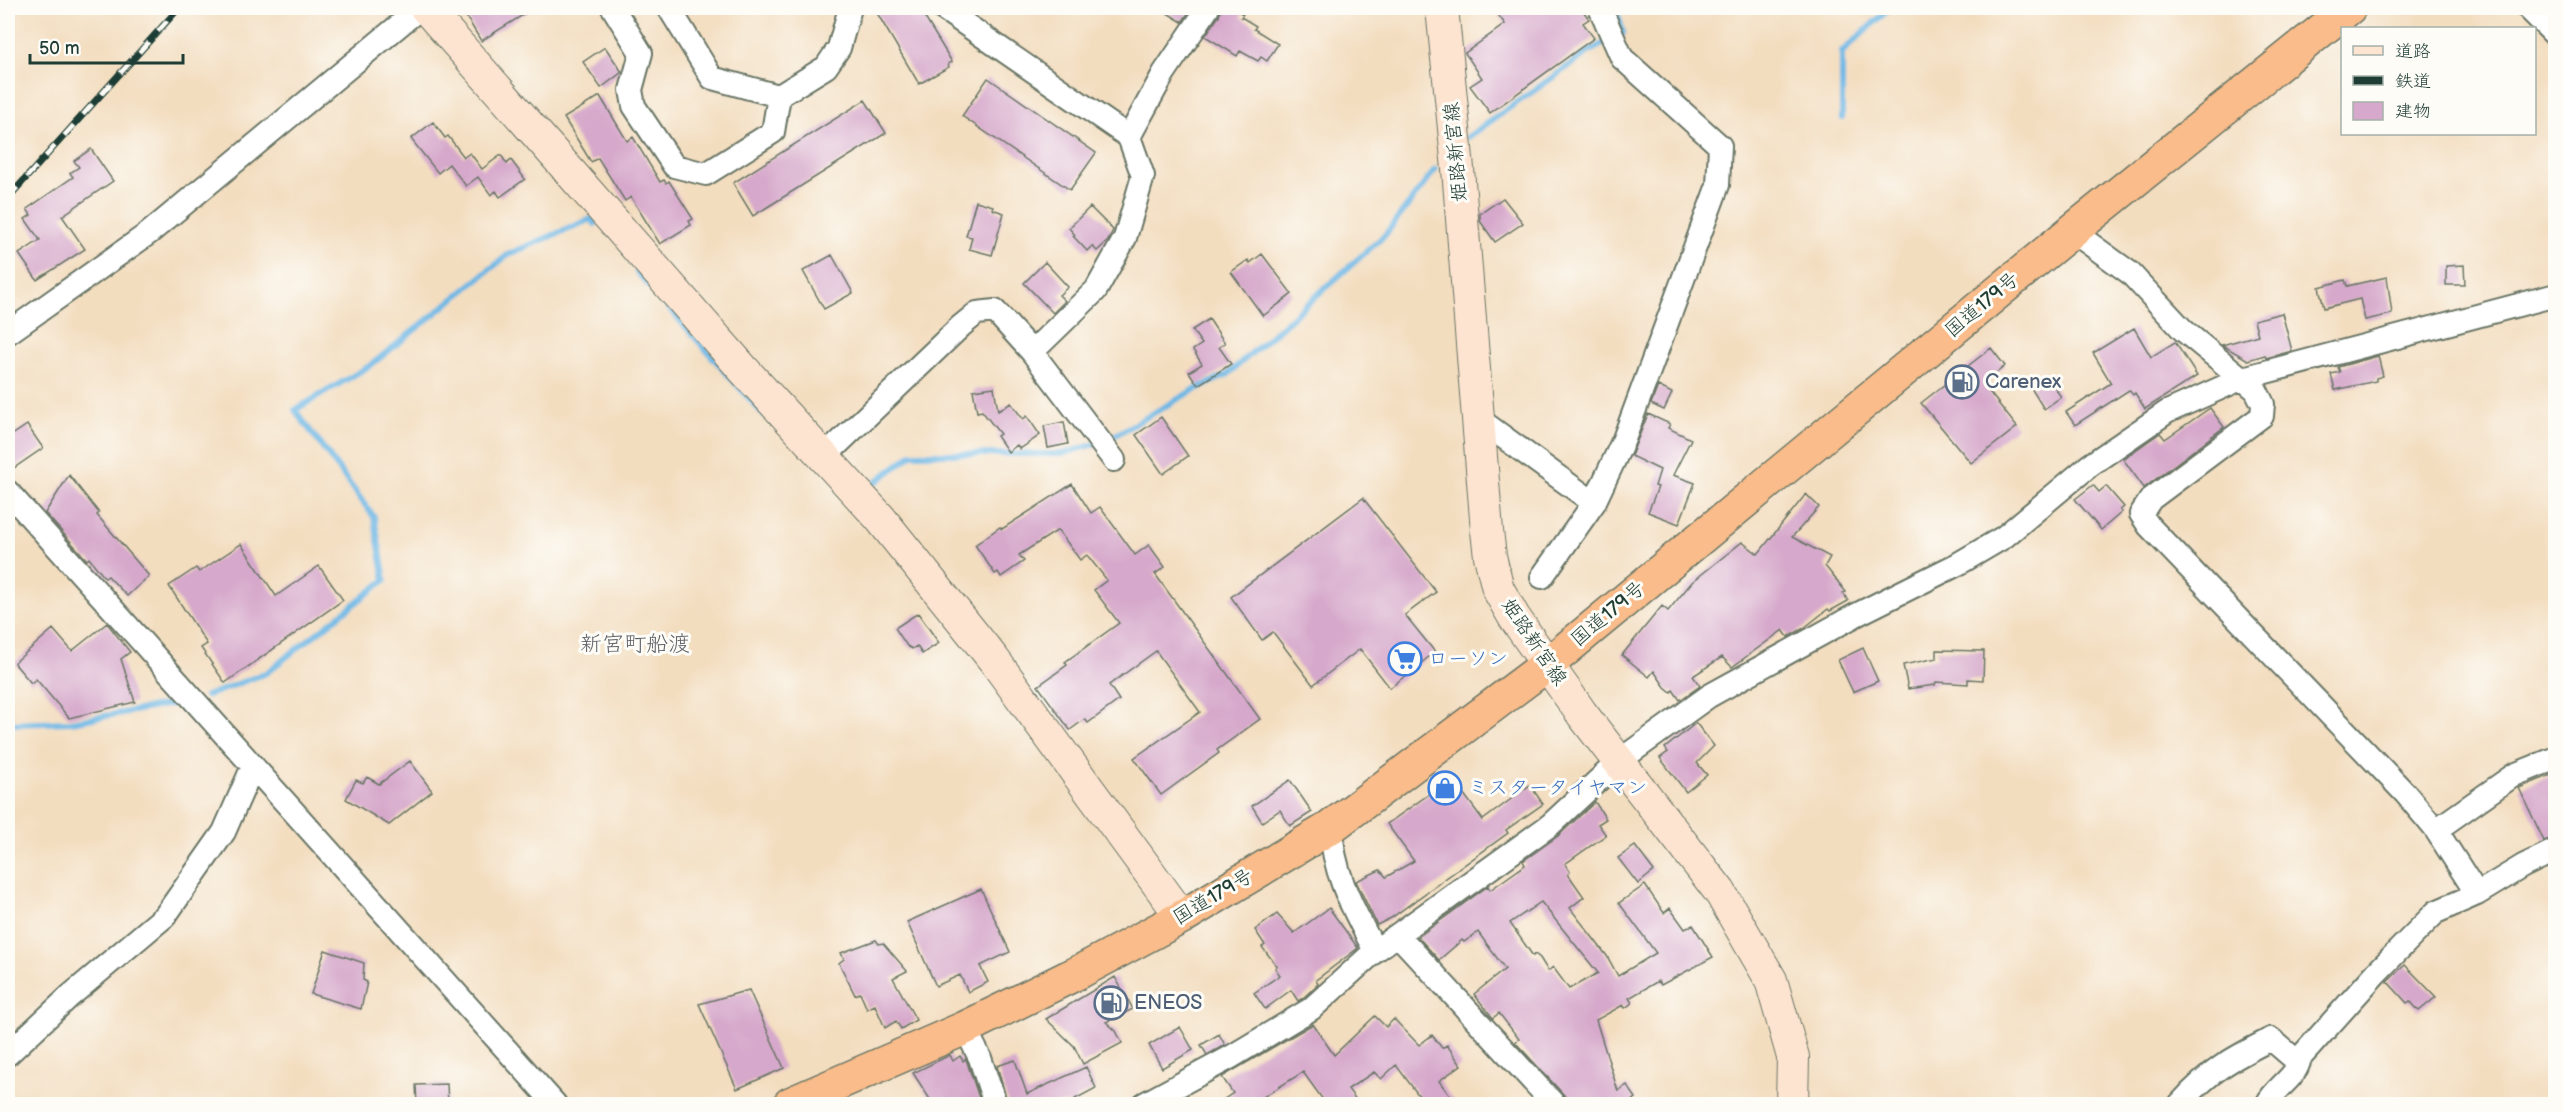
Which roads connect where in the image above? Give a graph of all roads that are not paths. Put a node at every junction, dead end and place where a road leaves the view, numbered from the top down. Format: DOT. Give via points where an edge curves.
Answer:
graph roads {
  1 [pos="420,8"];
  2 [pos="426,8"];
  3 [pos="613,8"];
  4 [pos="669,8"];
  5 [pos="850,8"];
  6 [pos="942,8"];
  7 [pos="1208,8"];
  8 [pos="1442,8"];
  9 [pos="1600,8"];
  10 [pos="2349,8"];
  11 [pos="2528,8"];
  12 [pos="2556,36"];
  13 [pos="779,96"];
  14 [pos="1129,137"];
  15 [pos="2072,231"];
  16 [pos="2556,295"];
  17 [pos="8,333"];
  18 [pos="1032,352"];
  19 [pos="2243,378"];
  20 [pos="1480,420"];
  21 [pos="824,457"];
  22 [pos="1113,460"];
  23 [pos="10,500"];
  24 [pos="1594,503"];
  25 [pos="1542,577"];
  26 [pos="1548,664"];
  27 [pos="2556,758"];
  28 [pos="1619,761"];
  29 [pos="253,766"];
  30 [pos="1331,827"];
  31 [pos="2436,830"];
  32 [pos="2556,850"];
  33 [pos="2476,894"];
  34 [pos="1182,916"];
  35 [pos="1398,935"];
  36 [pos="1375,951"];
  37 [pos="965,1028"];
  38 [pos="8,1054"];
  39 [pos="2300,1058"];
  40 [pos="555,1104"];
  41 [pos="790,1104"];
  42 [pos="995,1104"];
  43 [pos="1144,1104"];
  44 [pos="1554,1104"];
  45 [pos="1792,1104"];
  46 [pos="2180,1104"];
  47 [pos="2267,1104"];
  1 -- 17 [label="street" via="149,233"];
  2 -- 21 [label="main road"];
  3 -- 13 [label="street" via="641,53 631,90 634,106 674,166 705,174 773,132"];
  4 -- 13 [label="street" via="712,78"];
  5 -- 13 [label="street" via="838,48 826,67"];
  6 -- 14 [label="street"];
  7 -- 14 [label="street" via="1164,73"];
  8 -- 20 [label="main road, 姫路新宮線"];
  9 -- 24 [label="street" via="1622,58 1720,146 1718,185 1624,440"];
  10 -- 15 [label="highway, 国道179号"];
  11 -- 12 [label="street"];
  14 -- 18 [label="street" via="1143,176 1125,238 1096,290"];
  15 -- 19 [label="street" via="2130,273 2183,330"];
  15 -- 26 [label="highway, 国道179号"];
  16 -- 19 [label="street"];
  18 -- 21 [label="street" via="995,311 977,313"];
  18 -- 22 [label="street"];
  19 -- 28 [label="street" via="2167,412 2090,465 2004,537 1709,696"];
  19 -- 31 [label="street" via="2263,404 2262,416 2151,499 2141,514 2406,793"];
  20 -- 24 [label="street"];
  20 -- 26 [label="main road, 姫路新宮線" via="1487,531 1498,589"];
  21 -- 34 [label="main road" via="880,518 994,660"];
  23 -- 29 [label="street"];
  24 -- 25 [label="street"];
  26 -- 28 [label="main road, 姫路新宮線"];
  26 -- 30 [label="highway, 国道179号"];
  27 -- 31 [label="street" via="2514,775"];
  28 -- 35 [label="street" via="1550,825"];
  28 -- 45 [label="main road, 姫路新宮線" via="1720,892 1771,980 1793,1057"];
  29 -- 38 [label="street" via="224,832 165,916"];
  29 -- 40 [label="street"];
  30 -- 34 [label="highway, 国道179号"];
  30 -- 36 [label="street" via="1332,850 1343,887"];
  31 -- 33 [label="street"];
  32 -- 33 [label="street"];
  33 -- 39 [label="street" via="2436,912"];
  34 -- 37 [label="highway, 国道179号" via="1081,972"];
  35 -- 36 [label="street"];
  35 -- 44 [label="street"];
  36 -- 43 [label="street" via="1311,1009 1231,1058"];
  37 -- 41 [label="highway, 国道179号"];
  37 -- 42 [label="street"];
  39 -- 46 [label="street" via="2292,1057 2271,1039 2228,1061"];
  39 -- 47 [label="street" via="2297,1071 2271,1095"];
}
